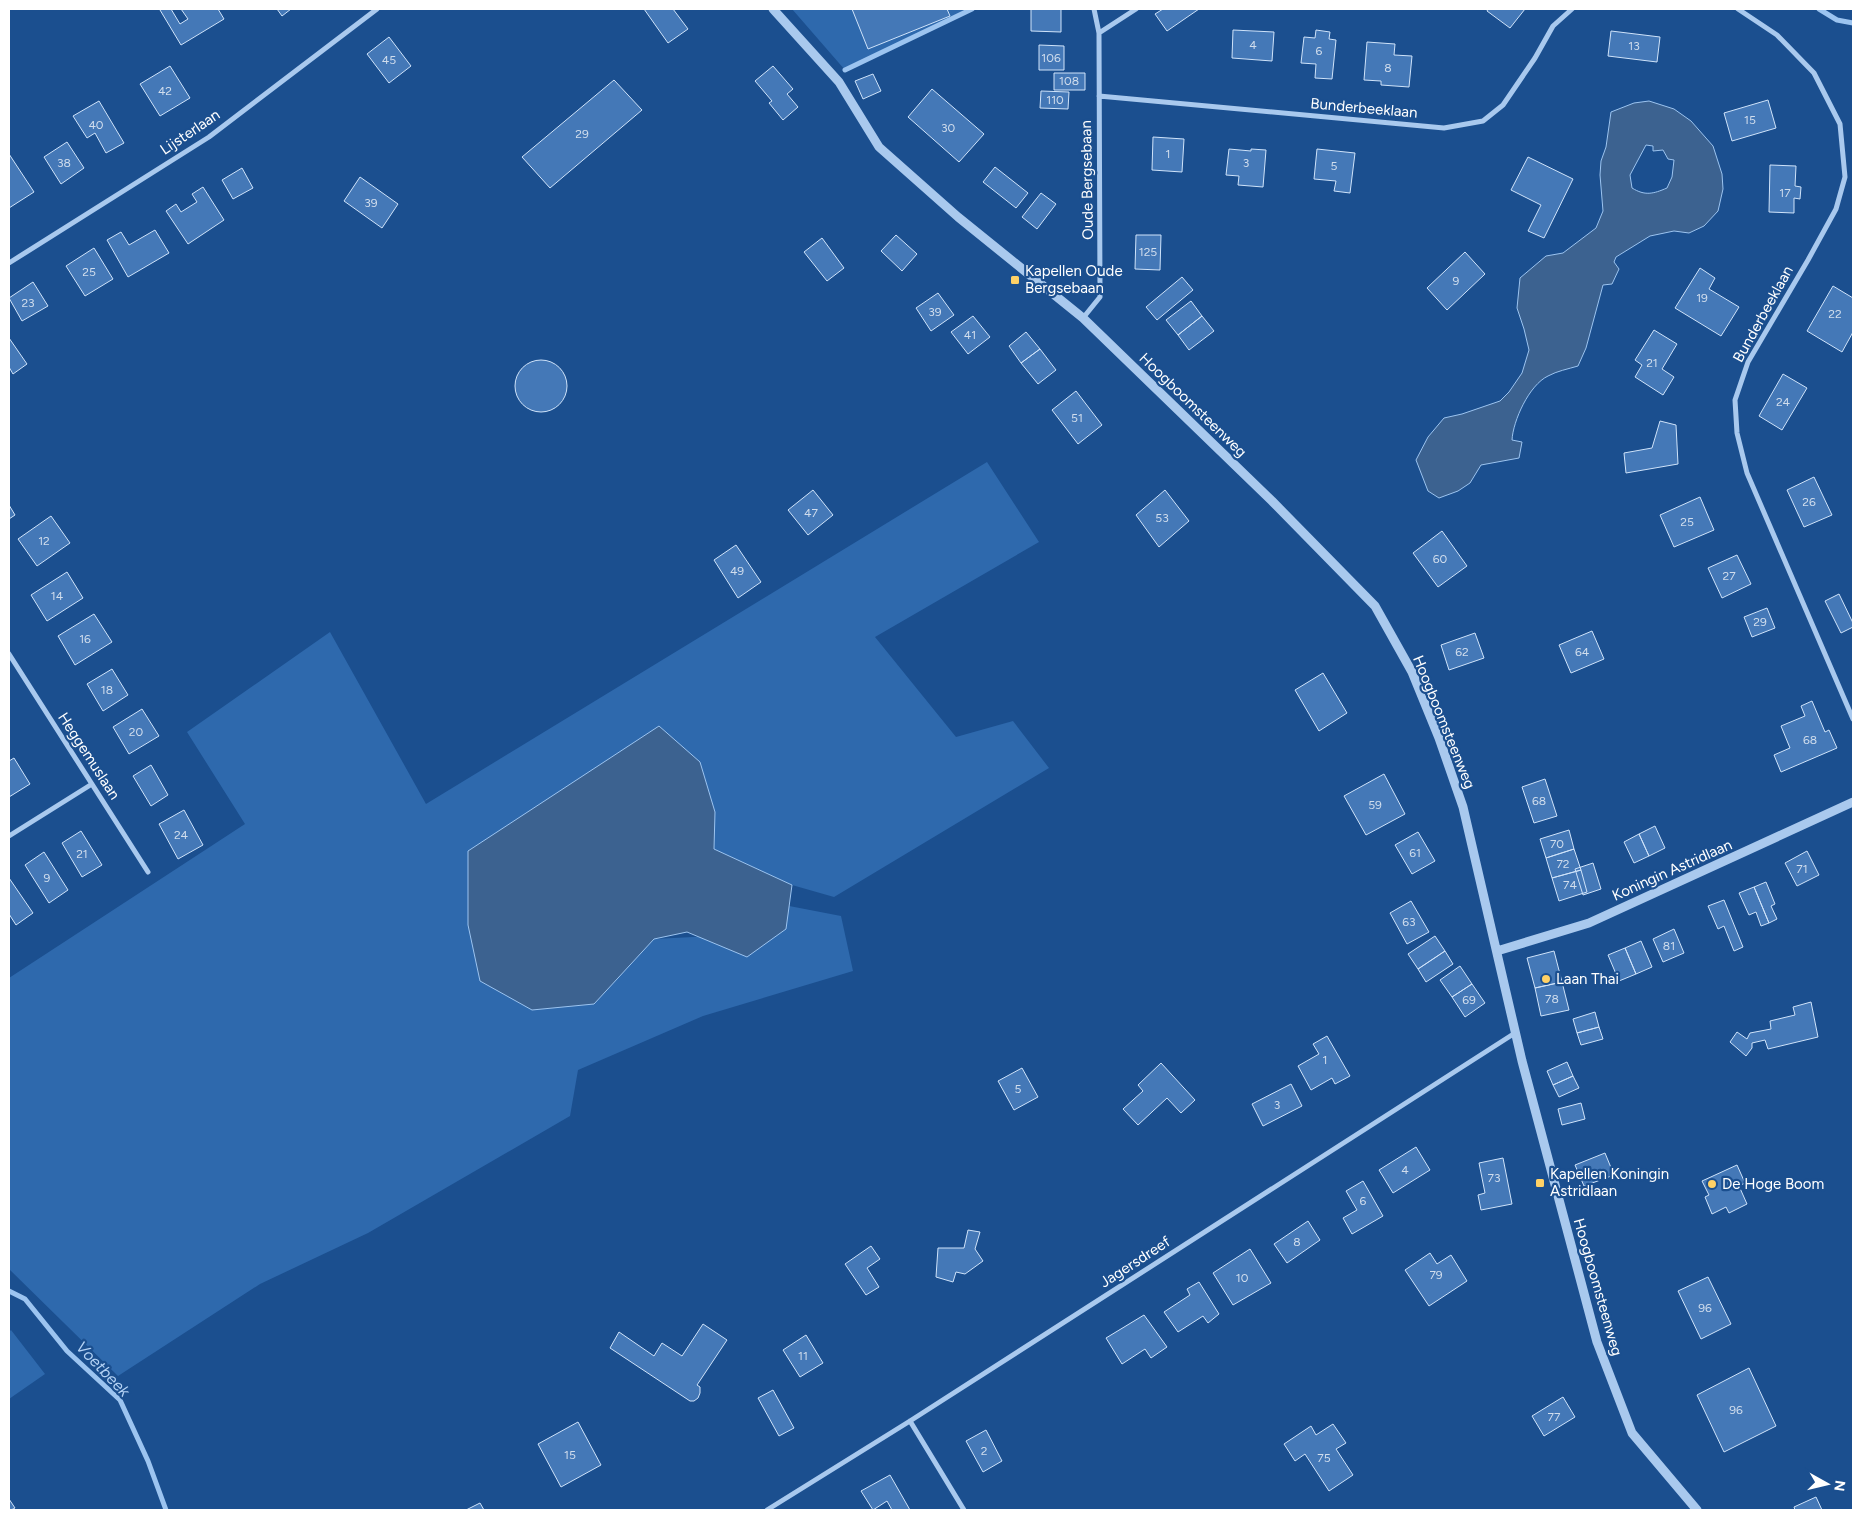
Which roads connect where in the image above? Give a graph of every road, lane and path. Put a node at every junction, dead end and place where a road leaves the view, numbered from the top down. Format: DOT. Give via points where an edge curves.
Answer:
graph roads {
  1 [pos="377,9"];
  2 [pos="773,9"];
  3 [pos="1094,9"];
  4 [pos="1136,9"];
  5 [pos="1572,9"];
  6 [pos="1738,9"];
  7 [pos="1099,33"];
  8 [pos="1098,96"];
  9 [pos="9,263"];
  10 [pos="1083,318"];
  11 [pos="9,654"];
  12 [pos="1853,719"];
  13 [pos="92,784"];
  14 [pos="1853,802"];
  15 [pos="9,836"];
  16 [pos="148,872"];
  17 [pos="1497,951"];
  18 [pos="1515,1033"];
  19 [pos="910,1421"];
  20 [pos="768,1510"];
  21 [pos="964,1510"];
  22 [pos="1697,1510"];
  1 -- 9 [label="street, Lijsterlaan" via="209,137"];
  2 -- 10 [label="street, Hoogboomsteenweg" via="840,82 879,146 958,217"];
  3 -- 7 [label="street, Oude Bergsebaan"];
  4 -- 7 [label="street"];
  5 -- 8 [label="street, Bunderbeeklaan" via="1553,26 1503,105 1483,121 1473,123 1444,128"];
  6 -- 12 [label="street, Bunderbeeklaan" via="1777,35 1814,73 1840,124 1845,177 1836,209 1748,362 1735,400 1737,433 1747,472"];
  7 -- 8 [label="street, Oude Bergsebaan"];
  8 -- 10 [label="street, Oude Bergsebaan" via="1100,297"];
  10 -- 17 [label="street, Hoogboomsteenweg" via="1375,606 1412,672 1439,738 1463,807"];
  11 -- 13 [label="street, Heggemuslaan"];
  13 -- 15 [label="street"];
  13 -- 16 [label="street, Heggemuslaan"];
  14 -- 17 [label="street, Koningin Astridlaan" via="1589,923"];
  17 -- 18 [label="street, Hoogboomsteenweg"];
  18 -- 19 [label="street, Jagersdreef"];
  18 -- 22 [label="street, Hoogboomsteenweg" via="1597,1342 1632,1433"];
  19 -- 20 [label="street, Jagersdreef"];
  19 -- 21 [label="street"];
}
